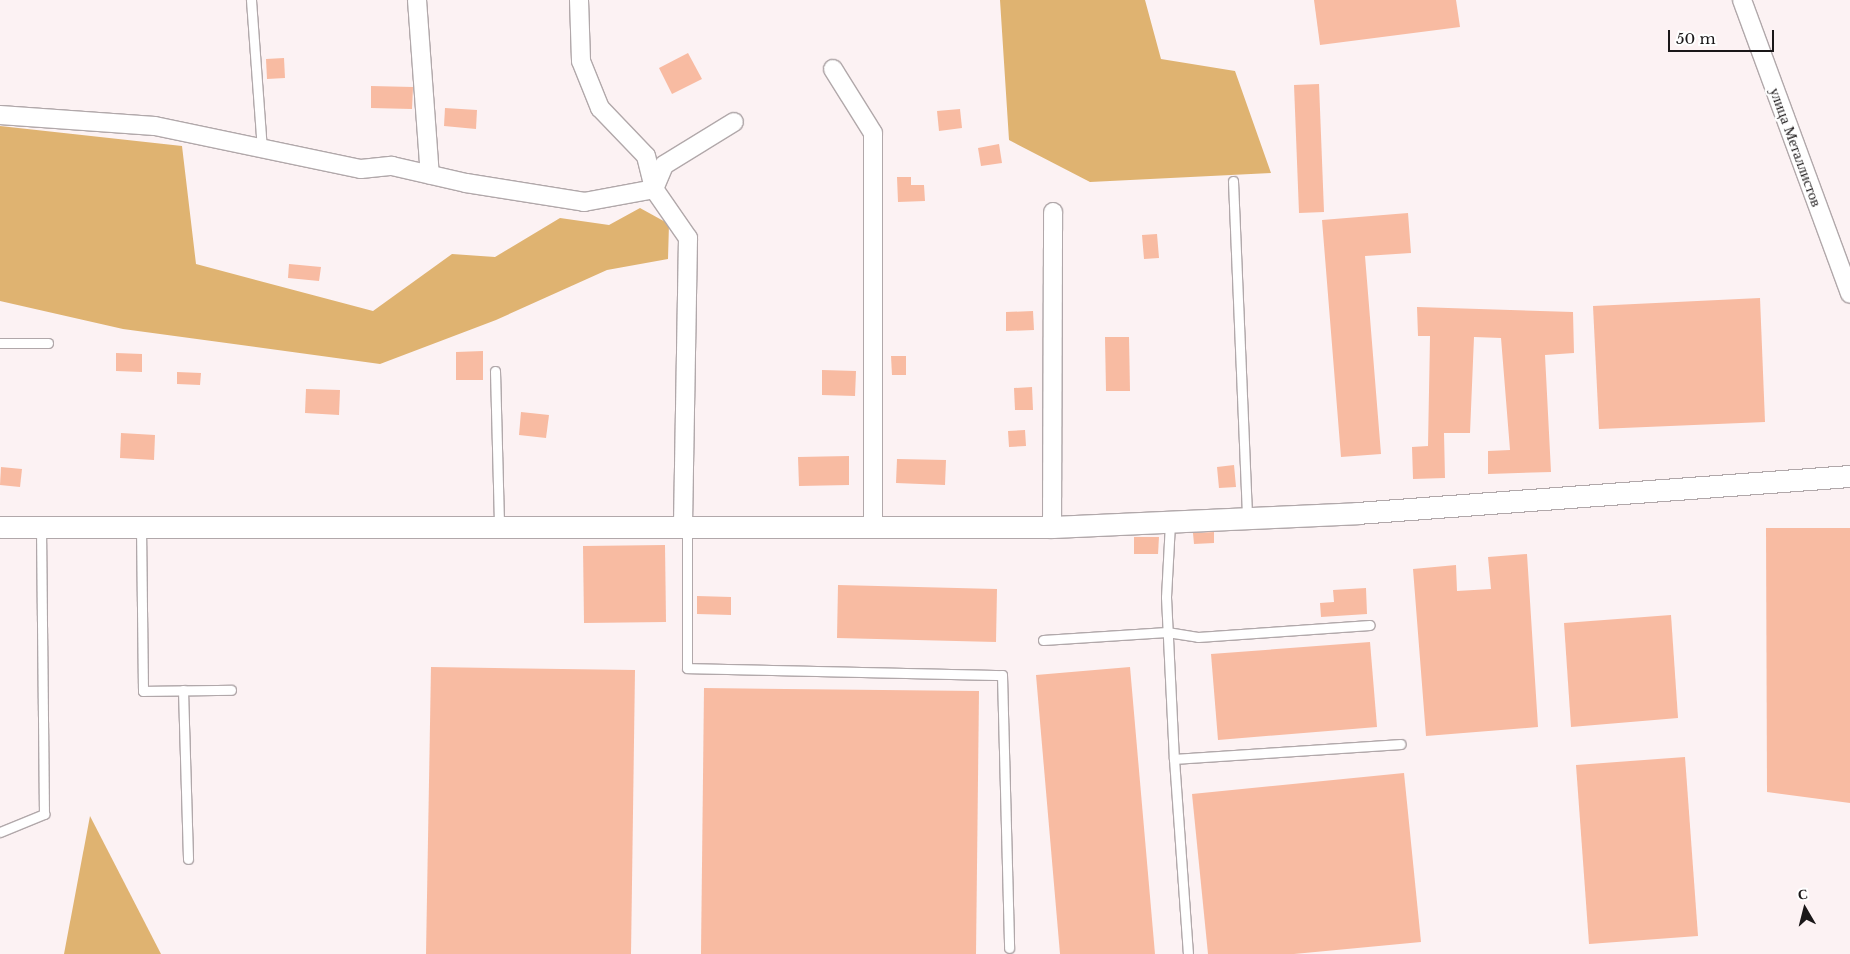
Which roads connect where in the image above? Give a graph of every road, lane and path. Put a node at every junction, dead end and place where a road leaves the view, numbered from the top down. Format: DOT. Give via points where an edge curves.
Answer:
graph roads {
  1 [pos="250,0"];
  2 [pos="417,0"];
  3 [pos="580,0"];
  4 [pos="1742,0"];
  5 [pos="833,69"];
  6 [pos="0,115"];
  7 [pos="734,122"];
  8 [pos="262,149"];
  9 [pos="430,175"];
  10 [pos="1233,181"];
  11 [pos="654,189"];
  12 [pos="1053,212"];
  13 [pos="1850,294"];
  14 [pos="0,343"];
  15 [pos="48,343"];
  16 [pos="495,371"];
  17 [pos="1850,476"];
  18 [pos="1247,519"];
  19 [pos="1170,523"];
  20 [pos="685,524"];
  21 [pos="499,525"];
  22 [pos="874,526"];
  23 [pos="0,527"];
  24 [pos="41,527"];
  25 [pos="141,527"];
  26 [pos="1052,527"];
  27 [pos="1370,626"];
  28 [pos="1167,632"];
  29 [pos="1043,640"];
  30 [pos="183,690"];
  31 [pos="230,690"];
  32 [pos="1401,744"];
  33 [pos="1174,759"];
  34 [pos="0,832"];
  35 [pos="188,859"];
  36 [pos="1008,948"];
  37 [pos="1188,954"];
  1 -- 8 [label="lane"];
  2 -- 9 [label="street"];
  3 -- 11 [label="street" via="581,61 600,108 646,156"];
  4 -- 13 [label="street, улица Металлистов"];
  5 -- 22 [label="street" via="874,133"];
  6 -- 8 [label="street" via="154,126"];
  7 -- 11 [label="street" via="664,165"];
  8 -- 9 [label="street" via="361,169 392,166"];
  9 -- 11 [label="street" via="584,202"];
  10 -- 18 [label="lane"];
  11 -- 20 [label="street" via="688,238"];
  12 -- 26 [label="street"];
  14 -- 15 [label="lane"];
  16 -- 21 [label="lane"];
  17 -- 18 [label="street"];
  18 -- 19 [label="street"];
  19 -- 26 [label="street"];
  19 -- 28 [label="lane"];
  20 -- 21 [label="street"];
  20 -- 22 [label="street"];
  20 -- 36 [label="lane" via="687,668 1002,675"];
  21 -- 25 [label="street"];
  22 -- 26 [label="street"];
  23 -- 24 [label="street"];
  24 -- 25 [label="street"];
  24 -- 34 [label="lane" via="44,814"];
  25 -- 30 [label="lane" via="143,691"];
  27 -- 28 [label="lane" via="1198,637"];
  28 -- 29 [label="lane"];
  28 -- 33 [label="lane"];
  30 -- 31 [label="lane"];
  30 -- 35 [label="lane"];
  32 -- 33 [label="lane"];
  33 -- 37 [label="lane"];
}
